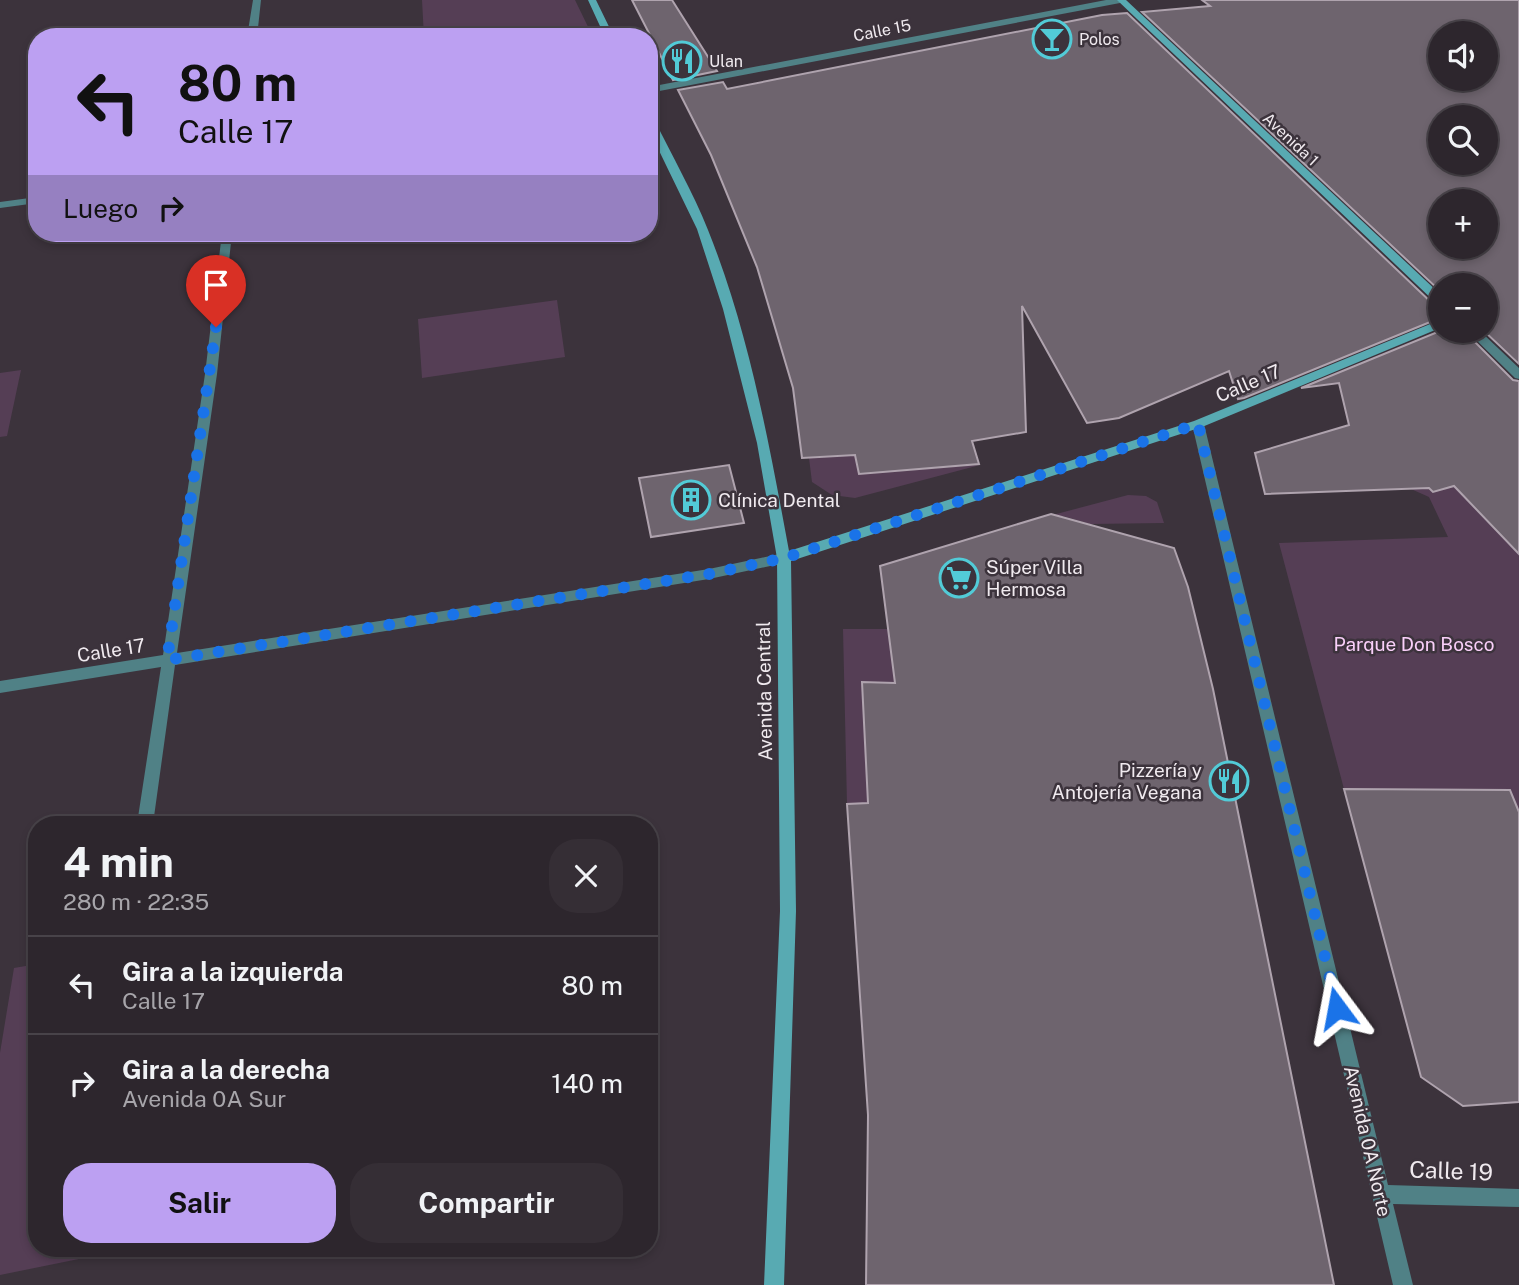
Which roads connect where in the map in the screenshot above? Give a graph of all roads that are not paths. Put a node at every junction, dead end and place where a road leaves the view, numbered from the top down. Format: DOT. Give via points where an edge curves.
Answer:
graph roads {
  1 [pos="257,0"];
  2 [pos="592,0"];
  3 [pos="1121,0"];
  4 [pos="253,28"];
  5 [pos="606,28"];
  6 [pos="658,88"];
  7 [pos="658,138"];
  8 [pos="28,201"];
  9 [pos="0,205"];
  10 [pos="227,242"];
  11 [pos="1428,289"];
  12 [pos="1428,329"];
  13 [pos="1486,343"];
  14 [pos="1519,375"];
  15 [pos="1198,424"];
  16 [pos="784,558"];
  17 [pos="167,660"];
  18 [pos="0,687"];
  19 [pos="146,816"];
  20 [pos="1381,1194"];
  21 [pos="1519,1198"];
  22 [pos="774,1285"];
  23 [pos="1403,1285"];
  1 -- 4 [label="street"];
  2 -- 5 [label="main road"];
  3 -- 6 [label="street, Calle 15"];
  3 -- 11 [label="main road, Avenida 1"];
  7 -- 16 [label="main road, Avenida Central" via="702,229 729,309 763,443"];
  8 -- 9 [label="street"];
  10 -- 17 [label="street"];
  12 -- 15 [label="main road, Calle 17"];
  13 -- 14 [label="street"];
  15 -- 16 [label="main road, Calle 17"];
  15 -- 20 [label="street, Avenida 0A Norte"];
  16 -- 17 [label="street, Calle 17" via="709,574"];
  16 -- 22 [label="main road, Avenida Central" via="788,911"];
  17 -- 18 [label="street, Calle 17"];
  17 -- 19 [label="street"];
  20 -- 21 [label="street, Calle 19"];
  20 -- 23 [label="street, Avenida 0A Norte"];
}
